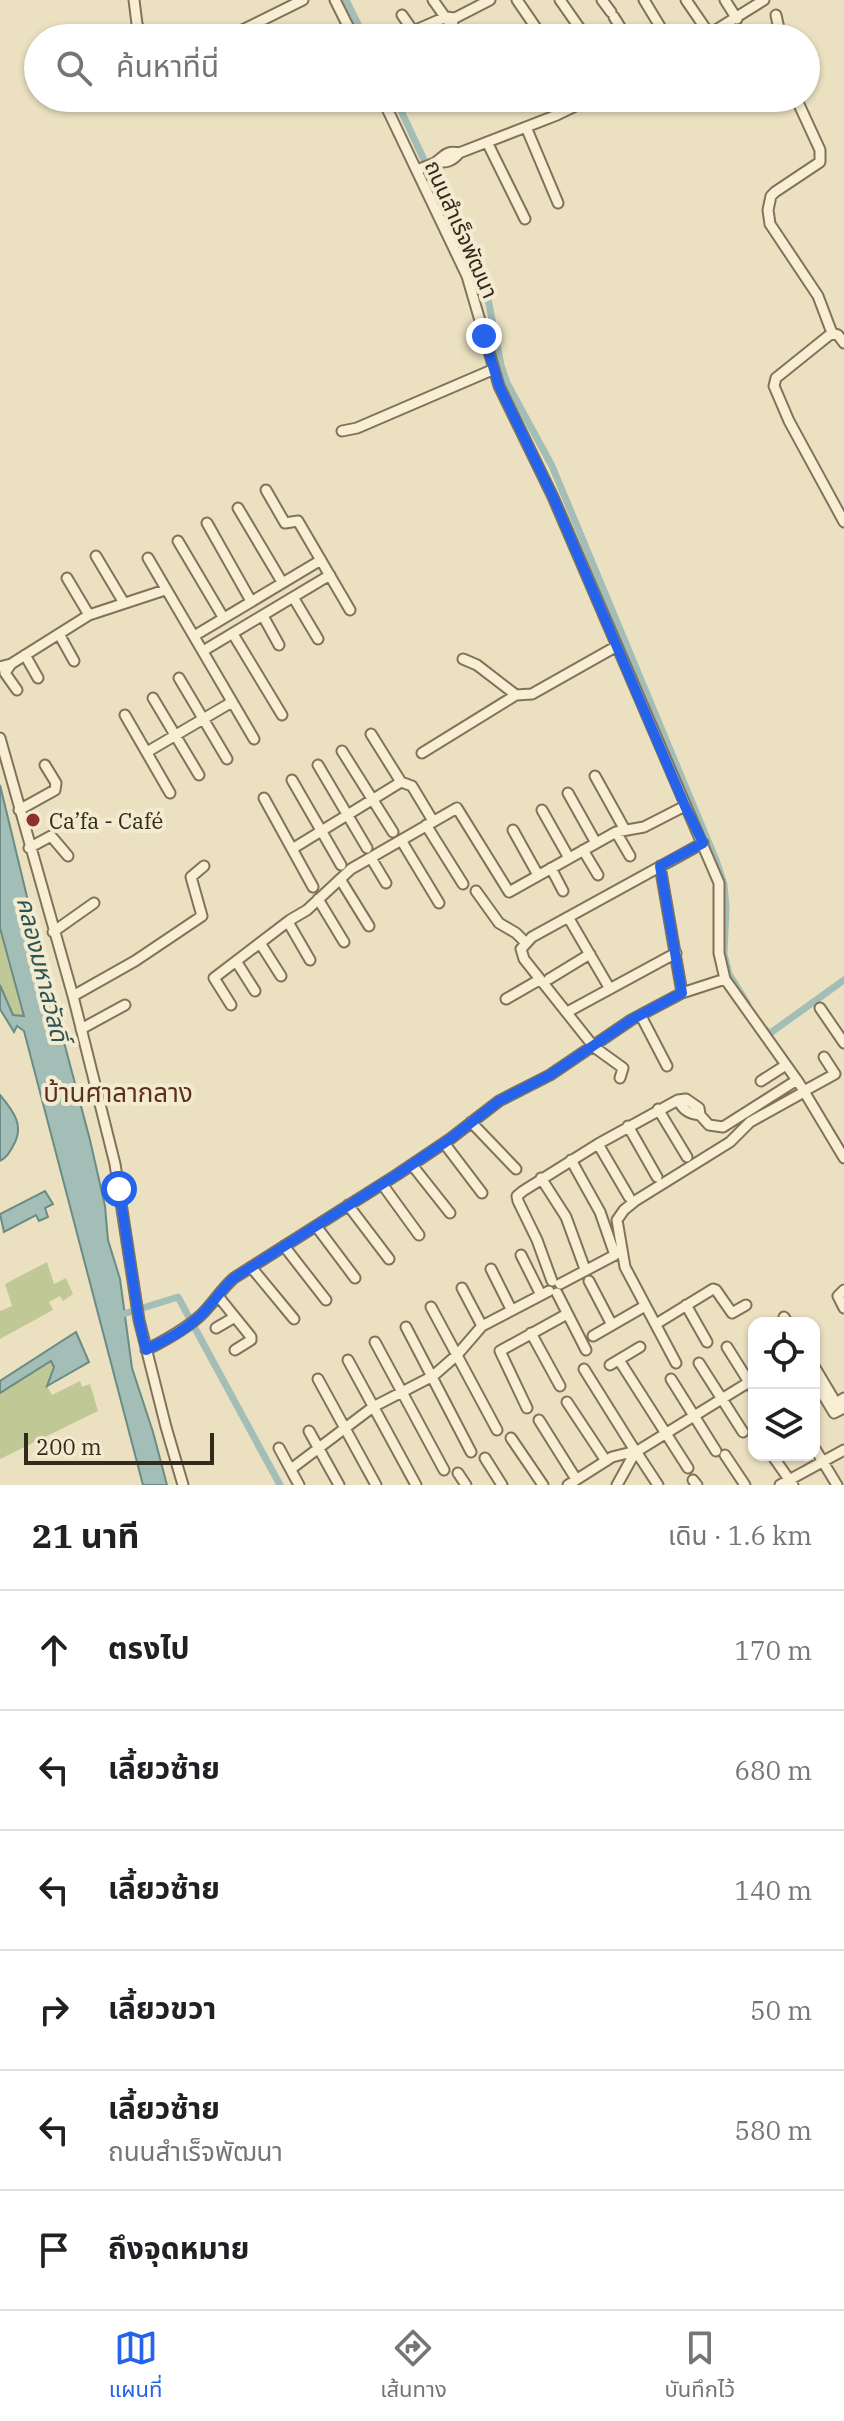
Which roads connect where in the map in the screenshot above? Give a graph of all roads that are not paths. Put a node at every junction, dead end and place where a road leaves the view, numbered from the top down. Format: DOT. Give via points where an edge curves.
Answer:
graph roads {
  1 [pos="134,0"];
  2 [pos="303,0"];
  3 [pos="335,0"];
  4 [pos="433,0"];
  5 [pos="490,0"];
  6 [pos="517,0"];
  7 [pos="560,0"];
  8 [pos="602,0"];
  9 [pos="644,0"];
  10 [pos="686,0"];
  11 [pos="725,0"];
  12 [pos="764,0"];
  13 [pos="477,4"];
  14 [pos="402,15"];
  15 [pos="776,15"];
  16 [pos="737,19"];
  17 [pos="451,20"];
  18 [pos="137,24"];
  19 [pos="254,24"];
  20 [pos="347,24"];
  21 [pos="409,24"];
  22 [pos="443,24"];
  23 [pos="453,24"];
  24 [pos="533,24"];
  25 [pos="576,24"];
  26 [pos="618,24"];
  27 [pos="659,24"];
  28 [pos="699,24"];
  29 [pos="728,24"];
  30 [pos="778,24"];
  31 [pos="392,112"];
  32 [pos="558,112"];
  33 [pos="802,112"];
  34 [pos="526,127"];
  35 [pos="487,142"];
  36 [pos="428,165"];
  37 [pos="558,203"];
  38 [pos="525,219"];
  39 [pos="832,333"];
  40 [pos="844,343"];
  41 [pos="492,370"];
  42 [pos="342,431"];
  43 [pos="266,490"];
  44 [pos="238,508"];
  45 [pos="844,522"];
  46 [pos="207,523"];
  47 [pos="178,541"];
  48 [pos="96,556"];
  49 [pos="148,558"];
  50 [pos="321,560"];
  51 [pos="330,575"];
  52 [pos="67,578"];
  53 [pos="282,582"];
  54 [pos="165,590"];
  55 [pos="293,597"];
  56 [pos="251,601"];
  57 [pos="124,603"];
  58 [pos="350,610"];
  59 [pos="89,615"];
  60 [pos="263,616"];
  61 [pos="223,617"];
  62 [pos="59,634"];
  63 [pos="233,634"];
  64 [pos="194,636"];
  65 [pos="318,639"];
  66 [pos="279,645"];
  67 [pos="617,646"];
  68 [pos="203,651"];
  69 [pos="25,655"];
  70 [pos="463,659"];
  71 [pos="74,661"];
  72 [pos="5,668"];
  73 [pos="38,678"];
  74 [pos="179,678"];
  75 [pos="17,690"];
  76 [pos="516,695"];
  77 [pos="153,698"];
  78 [pos="232,702"];
  79 [pos="125,715"];
  80 [pos="282,715"];
  81 [pos="204,719"];
  82 [pos="371,734"];
  83 [pos="175,736"];
  84 [pos="0,738"];
  85 [pos="254,739"];
  86 [pos="342,751"];
  87 [pos="147,752"];
  88 [pos="422,753"];
  89 [pos="227,759"];
  90 [pos="45,765"];
  91 [pos="318,765"];
  92 [pos="199,775"];
  93 [pos="595,776"];
  94 [pos="292,780"];
  95 [pos="401,782"];
  96 [pos="170,793"];
  97 [pos="568,793"];
  98 [pos="264,798"];
  99 [pos="373,799"];
  100 [pos="685,806"];
  101 [pos="19,810"];
  102 [pos="542,810"];
  103 [pos="348,815"];
  104 [pos="430,823"];
  105 [pos="513,830"];
  106 [pos="322,831"];
  107 [pos="620,831"];
  108 [pos="393,832"];
  109 [pos="401,840"];
  110 [pos="596,843"];
  111 [pos="703,843"];
  112 [pos="29,848"];
  113 [pos="292,849"];
  114 [pos="583,850"];
  115 [pos="369,853"];
  116 [pos="68,856"];
  117 [pos="630,856"];
  118 [pos="569,858"];
  119 [pos="341,865"];
  120 [pos="204,866"];
  121 [pos="660,866"];
  122 [pos="551,868"];
  123 [pos="538,875"];
  124 [pos="598,875"];
  125 [pos="340,879"];
  126 [pos="386,883"];
  127 [pos="463,884"];
  128 [pos="313,887"];
  129 [pos="476,891"];
  130 [pos="563,891"];
  131 [pos="318,899"];
  132 [pos="94,903"];
  133 [pos="439,903"];
  134 [pos="568,917"];
  135 [pos="288,922"];
  136 [pos="369,926"];
  137 [pos="53,932"];
  138 [pos="344,942"];
  139 [pos="525,942"];
  140 [pos="260,943"];
  141 [pos="676,953"];
  142 [pos="590,954"];
  143 [pos="310,960"];
  144 [pos="236,961"];
  145 [pos="281,976"];
  146 [pos="725,979"];
  147 [pos="544,980"];
  148 [pos="610,989"];
  149 [pos="255,991"];
  150 [pos="682,993"];
  151 [pos="73,996"];
  152 [pos="506,999"];
  153 [pos="125,1005"];
  154 [pos="231,1005"];
  155 [pos="820,1008"];
  156 [pos="571,1010"];
  157 [pos="641,1016"];
  158 [pos="81,1029"];
  159 [pos="844,1041"];
  160 [pos="594,1047"];
  161 [pos="824,1057"];
  162 [pos="786,1065"];
  163 [pos="667,1066"];
  164 [pos="620,1078"];
  165 [pos="797,1080"];
  166 [pos="761,1081"];
  167 [pos="804,1092"];
  168 [pos="658,1109"];
  169 [pos="471,1122"];
  170 [pos="628,1126"];
  171 [pos="444,1143"];
  172 [pos="598,1144"];
  173 [pos="687,1157"];
  174 [pos="844,1158"];
  175 [pos="571,1160"];
  176 [pos="412,1165"];
  177 [pos="516,1169"];
  178 [pos="657,1177"];
  179 [pos="541,1178"];
  180 [pos="382,1184"];
  181 [pos="482,1193"];
  182 [pos="629,1197"];
  183 [pos="348,1205"];
  184 [pos="450,1213"];
  185 [pos="316,1226"];
  186 [pos="419,1235"];
  187 [pos="284,1246"];
  188 [pos="521,1255"];
  189 [pos="389,1259"];
  190 [pos="251,1267"];
  191 [pos="491,1269"];
  192 [pos="585,1269"];
  193 [pos="355,1278"];
  194 [pos="589,1281"];
  195 [pos="462,1288"];
  196 [pos="552,1289"];
  197 [pos="844,1290"];
  198 [pos="218,1296"];
  199 [pos="326,1300"];
  200 [pos="686,1305"];
  201 [pos="746,1305"];
  202 [pos="645,1306"];
  203 [pos="431,1307"];
  204 [pos="844,1308"];
  205 [pos="511,1309"];
  206 [pos="567,1314"];
  207 [pos="235,1317"];
  208 [pos="294,1319"];
  209 [pos="656,1324"];
  210 [pos="612,1325"];
  211 [pos="482,1326"];
  212 [pos="406,1327"];
  213 [pos="216,1328"];
  214 [pos="531,1333"];
  215 [pos="593,1336"];
  216 [pos="375,1342"];
  217 [pos="707,1342"];
  218 [pos="640,1347"];
  219 [pos="727,1347"];
  220 [pos="146,1350"];
  221 [pos="235,1350"];
  222 [pos="586,1350"];
  223 [pos="457,1355"];
  224 [pos="348,1360"];
  225 [pos="676,1363"];
  226 [pos="699,1363"];
  227 [pos="584,1369"];
  228 [pos="820,1375"];
  229 [pos="433,1376"];
  230 [pos="748,1378"];
  231 [pos="318,1379"];
  232 [pos="671,1379"];
  233 [pos="560,1386"];
  234 [pos="748,1386"];
  235 [pos="820,1386"];
  236 [pos="401,1393"];
  237 [pos="722,1399"];
  238 [pos="567,1402"];
  239 [pos="839,1405"];
  240 [pos="373,1407"];
  241 [pos="527,1408"];
  242 [pos="693,1416"];
  243 [pos="539,1420"];
  244 [pos="345,1428"];
  245 [pos="497,1430"];
  246 [pos="309,1431"];
  247 [pos="743,1432"];
  248 [pos="666,1433"];
  249 [pos="511,1438"];
  250 [pos="279,1448"];
  251 [pos="318,1449"];
  252 [pos="844,1450"];
  253 [pos="471,1452"];
  254 [pos="635,1452"];
  255 [pos="820,1456"];
  256 [pos="485,1458"];
  257 [pos="823,1460"];
  258 [pos="606,1461"];
  259 [pos="775,1461"];
  260 [pos="688,1468"];
  261 [pos="291,1469"];
  262 [pos="444,1470"];
  263 [pos="458,1473"];
  264 [pos="572,1482"];
  265 [pos="787,1483"];
  266 [pos="183,1485"];
  267 [pos="299,1485"];
  268 [pos="339,1485"];
  269 [pos="376,1485"];
  270 [pos="416,1485"];
  271 [pos="466,1485"];
  272 [pos="502,1485"];
  273 [pos="543,1485"];
  274 [pos="618,1485"];
  275 [pos="658,1485"];
  276 [pos="745,1485"];
  277 [pos="837,1485"];
  1 -- 18 [label="street"];
  2 -- 19 [label="street"];
  3 -- 20 [label="street"];
  4 -- 17 [label="street"];
  5 -- 13 [label="street"];
  6 -- 24 [label="street"];
  7 -- 25 [label="street"];
  8 -- 26 [label="street"];
  9 -- 27 [label="street"];
  10 -- 28 [label="street"];
  11 -- 16 [label="street"];
  12 -- 16 [label="street"];
  13 -- 17 [label="street"];
  14 -- 21 [label="street"];
  15 -- 30 [label="street"];
  16 -- 29 [label="street"];
  17 -- 22 [label="street"];
  17 -- 23 [label="street"];
  31 -- 36 [label="street, ถนนสำเร็จพัฒนา"];
  32 -- 34 [label="street"];
  33 -- 39 [label="street" via="820,162 771,196 767,215 818,296"];
  34 -- 35 [label="street"];
  34 -- 37 [label="street"];
  35 -- 36 [label="street"];
  35 -- 38 [label="street"];
  36 -- 41 [label="street, ถนนสำเร็จพัฒนา" via="467,276"];
  39 -- 40 [label="street"];
  39 -- 45 [label="street" via="774,384"];
  41 -- 42 [label="street"];
  41 -- 67 [label="street, ถนนสำเร็จพัฒนา"];
  43 -- 50 [label="street" via="285,523 298,521"];
  44 -- 53 [label="street"];
  46 -- 56 [label="street"];
  47 -- 61 [label="street"];
  48 -- 57 [label="street"];
  49 -- 54 [label="street"];
  50 -- 51 [label="street"];
  50 -- 53 [label="street"];
  51 -- 55 [label="street"];
  51 -- 58 [label="street"];
  52 -- 59 [label="street"];
  53 -- 56 [label="street"];
  54 -- 57 [label="street"];
  54 -- 64 [label="street"];
  55 -- 60 [label="street"];
  55 -- 65 [label="street"];
  56 -- 61 [label="street"];
  57 -- 59 [label="street"];
  59 -- 62 [label="street"];
  60 -- 63 [label="street"];
  60 -- 66 [label="street"];
  61 -- 64 [label="street"];
  62 -- 69 [label="street"];
  62 -- 71 [label="street"];
  63 -- 68 [label="street"];
  63 -- 80 [label="street"];
  64 -- 68 [label="street"];
  67 -- 76 [label="street" via="532,694"];
  67 -- 100 [label="street, ถนนสำเร็จพัฒนา"];
  68 -- 78 [label="street"];
  69 -- 72 [label="street"];
  69 -- 73 [label="street"];
  70 -- 76 [label="street"];
  72 -- 75 [label="street"];
  74 -- 81 [label="street"];
  76 -- 88 [label="street"];
  77 -- 83 [label="street"];
  78 -- 81 [label="street"];
  78 -- 85 [label="street"];
  79 -- 87 [label="street"];
  81 -- 83 [label="street"];
  81 -- 89 [label="street"];
  82 -- 95 [label="street"];
  83 -- 87 [label="street"];
  83 -- 92 [label="street"];
  84 -- 101 [label="street"];
  86 -- 99 [label="street"];
  87 -- 96 [label="street"];
  90 -- 101 [label="street" via="55,790"];
  91 -- 103 [label="street"];
  93 -- 107 [label="street"];
  94 -- 106 [label="street"];
  95 -- 99 [label="street"];
  95 -- 104 [label="street" via="412,786"];
  97 -- 110 [label="street"];
  98 -- 113 [label="street"];
  99 -- 103 [label="street"];
  99 -- 108 [label="street"];
  100 -- 107 [label="street" via="644,827"];
  100 -- 111 [label="street, ถนนสำเร็จพัฒนา"];
  101 -- 112 [label="street"];
  102 -- 118 [label="street"];
  103 -- 106 [label="street"];
  103 -- 115 [label="street"];
  104 -- 109 [label="street"];
  104 -- 123 [label="street" via="457,808 509,892"];
  104 -- 127 [label="street"];
  105 -- 123 [label="street"];
  106 -- 113 [label="street"];
  106 -- 119 [label="street"];
  107 -- 110 [label="street"];
  107 -- 117 [label="street"];
  109 -- 115 [label="street"];
  109 -- 133 [label="street"];
  110 -- 114 [label="street"];
  111 -- 121 [label="street"];
  111 -- 146 [label="street, ถนนสำเร็จพัฒนา" via="719,883 719,953"];
  112 -- 116 [label="street" via="51,836"];
  112 -- 137 [label="street"];
  113 -- 128 [label="street"];
  114 -- 118 [label="street"];
  114 -- 124 [label="street"];
  115 -- 125 [label="street"];
  115 -- 126 [label="street"];
  118 -- 122 [label="street"];
  120 -- 151 [label="street" via="191,877 202,916"];
  121 -- 134 [label="street"];
  121 -- 141 [label="street"];
  122 -- 123 [label="street"];
  122 -- 130 [label="street"];
  125 -- 131 [label="street"];
  125 -- 136 [label="street"];
  129 -- 139 [label="street" via="499,923"];
  131 -- 135 [label="street"];
  131 -- 138 [label="street"];
  132 -- 137 [label="street"];
  134 -- 139 [label="street"];
  134 -- 142 [label="street"];
  135 -- 140 [label="street"];
  135 -- 143 [label="street"];
  137 -- 151 [label="street"];
  139 -- 147 [label="street" via="521,954"];
  140 -- 144 [label="street"];
  140 -- 145 [label="street"];
  141 -- 148 [label="street"];
  141 -- 150 [label="street"];
  142 -- 147 [label="street"];
  142 -- 148 [label="street"];
  144 -- 149 [label="street"];
  144 -- 154 [label="street" via="214,978"];
  146 -- 150 [label="street"];
  146 -- 162 [label="street, ถนนสำเร็จพัฒนา"];
  147 -- 152 [label="street"];
  147 -- 160 [label="street"];
  148 -- 156 [label="street"];
  150 -- 157 [label="street"];
  151 -- 158 [label="street"];
  153 -- 158 [label="street"];
  155 -- 159 [label="street"];
  157 -- 160 [label="street"];
  157 -- 163 [label="street"];
  158 -- 220 [label="street" via="115,1164"];
  160 -- 164 [label="street" via="623,1068"];
  160 -- 169 [label="street"];
  161 -- 167 [label="street" via="835,1074"];
  162 -- 165 [label="street, ถนนสำเร็จพัฒนา"];
  162 -- 166 [label="street"];
  165 -- 167 [label="street, ถนนสำเร็จพัฒนา"];
  165 -- 168 [label="street" via="723,1127 709,1125 678,1100"];
  167 -- 174 [label="street, ถนนสำเร็จพัฒนา"];
  167 -- 202 [label="street" via="750,1122 730,1142 624,1210 617,1220 624,1261"];
  168 -- 170 [label="street"];
  168 -- 173 [label="street"];
  169 -- 171 [label="street"];
  169 -- 177 [label="street"];
  170 -- 172 [label="street"];
  170 -- 178 [label="street"];
  171 -- 176 [label="street"];
  171 -- 181 [label="street"];
  172 -- 175 [label="street"];
  172 -- 182 [label="street"];
  175 -- 179 [label="street"];
  175 -- 192 [label="street" via="600,1212 615,1255"];
  176 -- 180 [label="street"];
  176 -- 184 [label="street"];
  179 -- 192 [label="street" via="566,1217"];
  179 -- 196 [label="street" via="517,1196"];
  180 -- 183 [label="street"];
  180 -- 186 [label="street"];
  183 -- 185 [label="street"];
  183 -- 189 [label="street"];
  185 -- 187 [label="street"];
  185 -- 193 [label="street"];
  187 -- 190 [label="street"];
  187 -- 199 [label="street"];
  188 -- 196 [label="street"];
  190 -- 198 [label="street"];
  190 -- 208 [label="street"];
  191 -- 205 [label="street"];
  192 -- 196 [label="street"];
  194 -- 210 [label="street"];
  195 -- 211 [label="street"];
  196 -- 205 [label="street"];
  196 -- 206 [label="street"];
  197 -- 204 [label="street" via="838,1296"];
  198 -- 207 [label="street"];
  198 -- 220 [label="street" via="185,1328"];
  200 -- 201 [label="street" via="713,1289 732,1313"];
  200 -- 209 [label="street"];
  200 -- 217 [label="street"];
  202 -- 209 [label="street"];
  202 -- 210 [label="street"];
  203 -- 223 [label="street"];
  205 -- 211 [label="street"];
  206 -- 214 [label="street"];
  206 -- 222 [label="street"];
  207 -- 213 [label="street"];
  207 -- 221 [label="street" via="252,1339"];
  209 -- 225 [label="street"];
  210 -- 215 [label="street"];
  211 -- 223 [label="street"];
  212 -- 229 [label="street"];
  214 -- 233 [label="street"];
  214 -- 241 [label="street" via="500,1351"];
  216 -- 236 [label="street"];
  218 -- 248 [label="street" via="615,1363"];
  219 -- 230 [label="street"];
  220 -- 266 [label="street"];
  223 -- 229 [label="street"];
  223 -- 245 [label="street"];
  224 -- 240 [label="street"];
  226 -- 237 [label="street"];
  227 -- 254 [label="street"];
  228 -- 239 [label="street"];
  229 -- 236 [label="street"];
  229 -- 253 [label="street"];
  231 -- 244 [label="street"];
  232 -- 242 [label="street"];
  234 -- 237 [label="street"];
  235 -- 239 [label="street"];
  236 -- 240 [label="street"];
  236 -- 262 [label="street"];
  237 -- 242 [label="street"];
  237 -- 247 [label="street"];
  238 -- 258 [label="street"];
  240 -- 244 [label="street"];
  240 -- 270 [label="street"];
  242 -- 248 [label="street"];
  242 -- 276 [label="street"];
  243 -- 264 [label="street"];
  244 -- 251 [label="street"];
  244 -- 269 [label="street"];
  246 -- 251 [label="street"];
  248 -- 254 [label="street"];
  248 -- 260 [label="street"];
  249 -- 273 [label="street"];
  250 -- 261 [label="street"];
  251 -- 261 [label="street"];
  251 -- 268 [label="street"];
  252 -- 257 [label="street"];
  254 -- 258 [label="street"];
  254 -- 274 [label="street"];
  254 -- 275 [label="street"];
  255 -- 257 [label="street"];
  256 -- 272 [label="street"];
  257 -- 265 [label="street"];
  257 -- 277 [label="street"];
  258 -- 264 [label="street"];
  259 -- 265 [label="street"];
  261 -- 267 [label="street"];
  263 -- 271 [label="street"];
}
